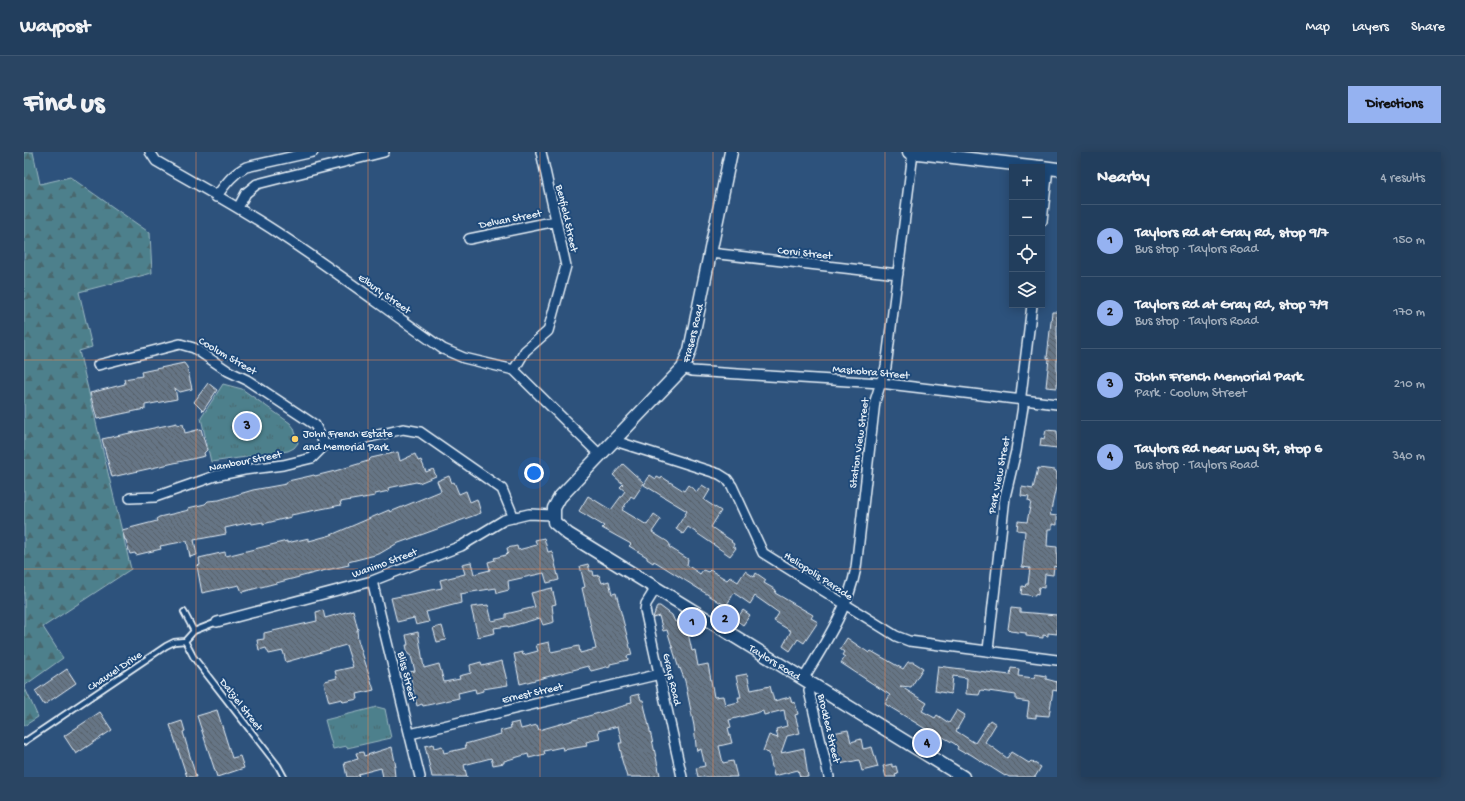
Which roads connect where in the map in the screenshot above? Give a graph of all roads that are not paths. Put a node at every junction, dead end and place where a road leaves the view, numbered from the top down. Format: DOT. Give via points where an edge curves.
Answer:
graph roads {
  1 [pos="150,152"];
  2 [pos="313,152"];
  3 [pos="384,152"];
  4 [pos="541,152"];
  5 [pos="732,152"];
  6 [pos="911,152"];
  7 [pos="990,157"];
  8 [pos="1047,168"];
  9 [pos="216,197"];
  10 [pos="1044,200"];
  11 [pos="238,208"];
  12 [pos="556,222"];
  13 [pos="469,239"];
  14 [pos="710,253"];
  15 [pos="898,274"];
  16 [pos="1032,308"];
  17 [pos="98,365"];
  18 [pos="683,368"];
  19 [pos="514,370"];
  20 [pos="880,383"];
  21 [pos="1022,400"];
  22 [pos="1057,404"];
  23 [pos="614,441"];
  24 [pos="326,445"];
  25 [pos="600,455"];
  26 [pos="130,498"];
  27 [pos="553,515"];
  28 [pos="514,518"];
  29 [pos="372,581"];
  30 [pos="656,588"];
  31 [pos="845,606"];
  32 [pos="184,612"];
  33 [pos="217,622"];
  34 [pos="194,631"];
  35 [pos="185,641"];
  36 [pos="988,650"];
  37 [pos="1057,660"];
  38 [pos="660,674"];
  39 [pos="808,681"];
  40 [pos="410,734"];
  41 [pos="24,742"];
  42 [pos="284,777"];
  43 [pos="420,777"];
  44 [pos="682,777"];
  45 [pos="829,777"];
  46 [pos="962,777"];
  1 -- 9 [label="street, Elbury Street" via="156,161"];
  2 -- 9 [label="street" via="236,172"];
  3 -- 11 [label="street" via="257,184 246,193"];
  4 -- 12 [label="street, Benfield Street"];
  5 -- 14 [label="street, Frasers Road"];
  6 -- 7 [label="street"];
  6 -- 15 [label="street, Station View Street"];
  7 -- 8 [label="street"];
  8 -- 10 [label="street"];
  9 -- 11 [label="street, Elbury Street"];
  11 -- 19 [label="street, Elbury Street" via="284,237 443,349 464,358"];
  12 -- 13 [label="street, Delvan Street"];
  12 -- 19 [label="street, Benfield Street" via="566,266 548,332 525,351"];
  14 -- 15 [label="street, Corvi Street"];
  14 -- 18 [label="street, Frasers Road" via="690,350"];
  15 -- 20 [label="street, Station View Street" via="886,367"];
  16 -- 21 [label="street, Park View Street"];
  17 -- 24 [label="street, Coolum Street" via="180,344 194,348 315,426"];
  18 -- 20 [label="street, Mashobra Street"];
  18 -- 23 [label="street, Frasers Road"];
  19 -- 25 [label="street"];
  20 -- 21 [label="street, Mashobra Street"];
  20 -- 31 [label="street, Station View Street" via="875,400 856,568"];
  21 -- 22 [label="street, Mashobra Street"];
  21 -- 36 [label="street, Park View Street" via="1016,451 1005,497"];
  23 -- 25 [label="street, Frasers Road"];
  23 -- 31 [label="street, Heliopolis Parade" via="719,474 727,479 763,553"];
  24 -- 26 [label="street, Nambour Street" via="312,458 215,476 155,497"];
  24 -- 28 [label="street" via="403,429 420,432 502,489"];
  25 -- 27 [label="street, Frasers Road" via="560,497"];
  27 -- 28 [label="street, Wanimo Street" via="529,514"];
  27 -- 30 [label="street, Taylors Road" via="554,522 568,534"];
  28 -- 29 [label="street, Wanimo Street" via="499,522 461,546"];
  29 -- 33 [label="street, Wanimo Street"];
  29 -- 40 [label="street, Bliss Street"];
  30 -- 38 [label="street, Grays Road" via="645,610"];
  30 -- 39 [label="street, Taylors Road"];
  31 -- 36 [label="street, Heliopolis Parade" via="902,640"];
  31 -- 39 [label="street, Station View Street"];
  32 -- 34 [label="lane"];
  33 -- 34 [label="lane"];
  34 -- 35 [label="lane"];
  35 -- 41 [label="lane, Chauvel Drive" via="166,646"];
  35 -- 42 [label="lane, Dalziel Street" via="194,658"];
  36 -- 37 [label="street, Heliopolis Parade"];
  38 -- 40 [label="street, Ernest Street"];
  38 -- 44 [label="street, Grays Road"];
  39 -- 45 [label="street, Brocklea Street"];
  39 -- 46 [label="street, Taylors Road"];
  40 -- 43 [label="street, Bliss Street"];
}
